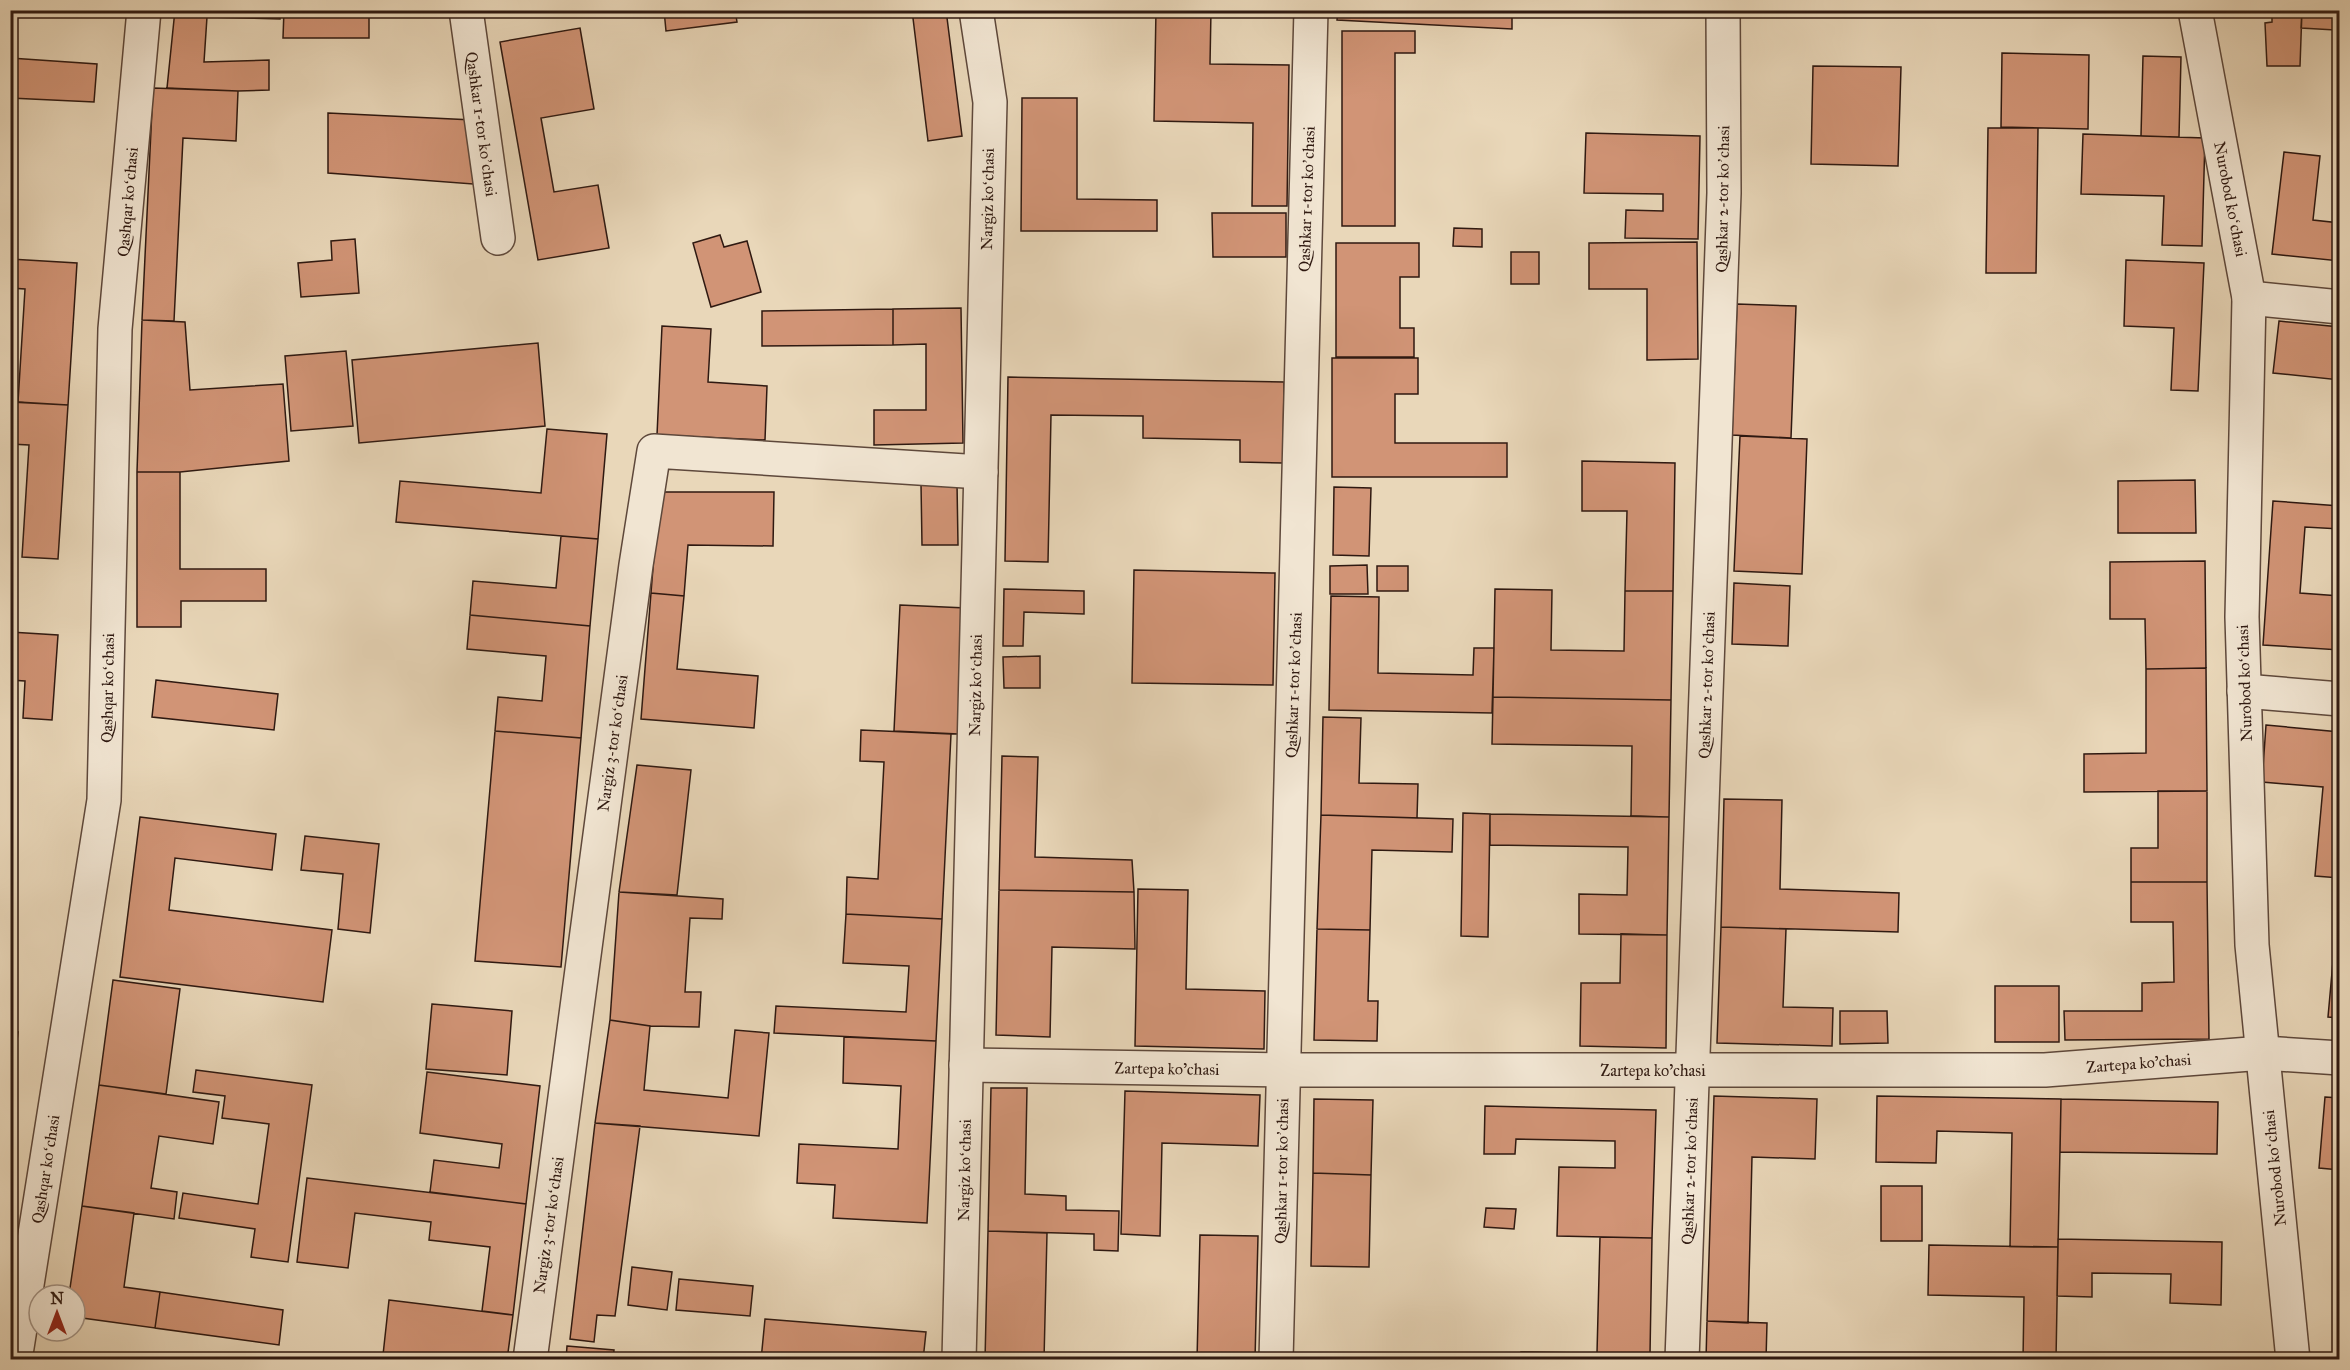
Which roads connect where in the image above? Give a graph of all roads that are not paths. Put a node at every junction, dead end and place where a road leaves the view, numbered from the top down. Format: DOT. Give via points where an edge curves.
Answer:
graph roads {
  1 [pos="144,10"];
  2 [pos="466,10"];
  3 [pos="976,10"];
  4 [pos="1311,10"];
  5 [pos="1723,10"];
  6 [pos="2195,10"];
  7 [pos="498,238"];
  8 [pos="2249,298"];
  9 [pos="2340,307"];
  10 [pos="981,472"];
  11 [pos="2244,691"];
  12 [pos="2340,699"];
  13 [pos="2263,1053"];
  14 [pos="2340,1058"];
  15 [pos="966,1065"];
  16 [pos="1283,1070"];
  17 [pos="1692,1070"];
  18 [pos="15,1359"];
  19 [pos="530,1359"];
  20 [pos="959,1359"];
  21 [pos="1276,1359"];
  22 [pos="1682,1359"];
  23 [pos="2293,1359"];
  1 -- 18 [label="street, Qashqar koʻchasi" via="115,329 104,800"];
  2 -- 7 [label="street, Qashkar 1-tor koʼchasi"];
  3 -- 10 [label="street, Nargiz koʻchasi" via="990,102"];
  4 -- 16 [label="street, Qashkar 1-tor koʼchasi"];
  5 -- 17 [label="street, Qashkar 2-tor koʼchasi" via="1724,193"];
  6 -- 8 [label="street, Nurobod koʻchasi"];
  8 -- 9 [label="street"];
  8 -- 11 [label="street, Nurobod koʻchasi" via="2242,606"];
  10 -- 15 [label="street, Nargiz koʻchasi"];
  10 -- 19 [label="street, Nargiz 3-tor koʻchasi" via="654,452"];
  11 -- 12 [label="street"];
  11 -- 13 [label="street, Nurobod koʻchasi" via="2252,945"];
  13 -- 14 [label="street, Zartepa ko'chasi"];
  13 -- 17 [label="street, Zartepa ko'chasi" via="2045,1070"];
  13 -- 23 [label="street, Nurobod koʻchasi"];
  15 -- 16 [label="street, Zartepa ko'chasi"];
  15 -- 20 [label="street, Nargiz koʻchasi"];
  16 -- 17 [label="street, Zartepa ko'chasi"];
  16 -- 21 [label="street, Qashkar 1-tor koʼchasi"];
  17 -- 22 [label="street, Qashkar 2-tor koʼchasi"];
}
